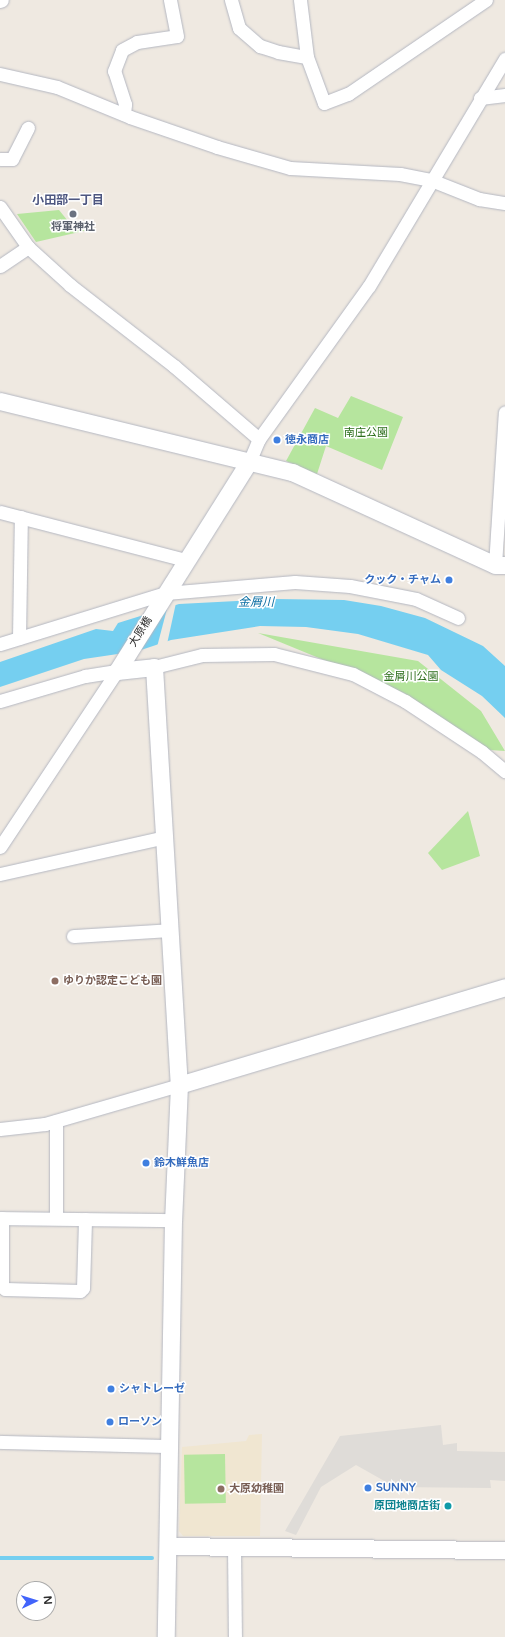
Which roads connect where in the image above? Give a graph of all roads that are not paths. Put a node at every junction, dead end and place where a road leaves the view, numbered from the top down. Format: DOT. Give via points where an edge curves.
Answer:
graph roads {
  1 [pos="170,0"];
  2 [pos="231,0"];
  3 [pos="300,0"];
  4 [pos="486,0"];
  5 [pos="307,57"];
  6 [pos="505,58"];
  7 [pos="0,74"];
  8 [pos="505,95"];
  9 [pos="480,98"];
  10 [pos="124,114"];
  11 [pos="28,128"];
  12 [pos="0,159"];
  13 [pos="431,180"];
  14 [pos="505,203"];
  15 [pos="0,207"];
  16 [pos="28,247"];
  17 [pos="0,266"];
  18 [pos="0,401"];
  19 [pos="505,412"];
  20 [pos="259,439"];
  21 [pos="250,460"];
  22 [pos="0,512"];
  23 [pos="21,517"];
  24 [pos="186,560"];
  25 [pos="502,569"];
  26 [pos="166,593"];
  27 [pos="458,618"];
  28 [pos="19,638"];
  29 [pos="0,644"];
  30 [pos="154,666"];
  31 [pos="117,671"];
  32 [pos="0,701"];
  33 [pos="505,771"];
  34 [pos="166,837"];
  35 [pos="0,847"];
  36 [pos="0,874"];
  37 [pos="171,930"];
  38 [pos="73,936"];
  39 [pos="505,987"];
  40 [pos="179,1085"];
  41 [pos="56,1121"];
  42 [pos="0,1129"];
  43 [pos="1,1218"];
  44 [pos="56,1218"];
  45 [pos="85,1219"];
  46 [pos="173,1220"];
  47 [pos="0,1442"];
  48 [pos="169,1446"];
  49 [pos="168,1546"];
  50 [pos="234,1547"];
  51 [pos="505,1550"];
  52 [pos="166,1637"];
  53 [pos="235,1637"];
  1 -- 10 [label="street" via="177,36 137,42 122,50 114,70 126,104"];
  2 -- 5 [label="street" via="239,28 260,46"];
  3 -- 5 [label="street"];
  4 -- 5 [label="street" via="348,94 324,103"];
  6 -- 9 [label="street"];
  7 -- 10 [label="street" via="57,87"];
  8 -- 9 [label="street"];
  9 -- 13 [label="street"];
  10 -- 13 [label="street" via="217,147 290,168 400,174"];
  11 -- 12 [label="street" via="12,159"];
  13 -- 14 [label="street" via="479,199"];
  13 -- 20 [label="street" via="369,286"];
  15 -- 16 [label="street"];
  16 -- 17 [label="street"];
  16 -- 20 [label="street" via="70,285 174,366"];
  18 -- 21 [label="street"];
  19 -- 25 [label="street"];
  20 -- 21 [label="street"];
  21 -- 24 [label="street, 大原橋"];
  21 -- 25 [label="street" via="292,472"];
  22 -- 23 [label="street"];
  23 -- 24 [label="street"];
  23 -- 28 [label="street"];
  24 -- 26 [label="street, 大原橋"];
  26 -- 27 [label="street" via="295,582 334,585 416,599"];
  26 -- 28 [label="street"];
  26 -- 31 [label="street, 大原橋"];
  28 -- 29 [label="street"];
  30 -- 31 [label="street"];
  30 -- 33 [label="street" via="202,655 274,654 353,674 405,701 482,752"];
  30 -- 34 [label="street"];
  31 -- 32 [label="street" via="85,676"];
  31 -- 35 [label="street"];
  34 -- 36 [label="street"];
  34 -- 37 [label="street"];
  37 -- 38 [label="street"];
  37 -- 40 [label="street"];
  39 -- 40 [label="street"];
  40 -- 41 [label="street"];
  40 -- 46 [label="street"];
  41 -- 42 [label="street" via="17,1129"];
  41 -- 44 [label="street"];
  43 -- 44 [label="street"];
  43 -- 45 [label="street" via="2,1286 5,1289 80,1291 83,1288"];
  44 -- 45 [label="street"];
  45 -- 46 [label="street"];
  46 -- 48 [label="street"];
  47 -- 48 [label="street"];
  48 -- 49 [label="street"];
  49 -- 50 [label="street"];
  49 -- 52 [label="street"];
  50 -- 51 [label="street"];
  50 -- 53 [label="street"];
}
